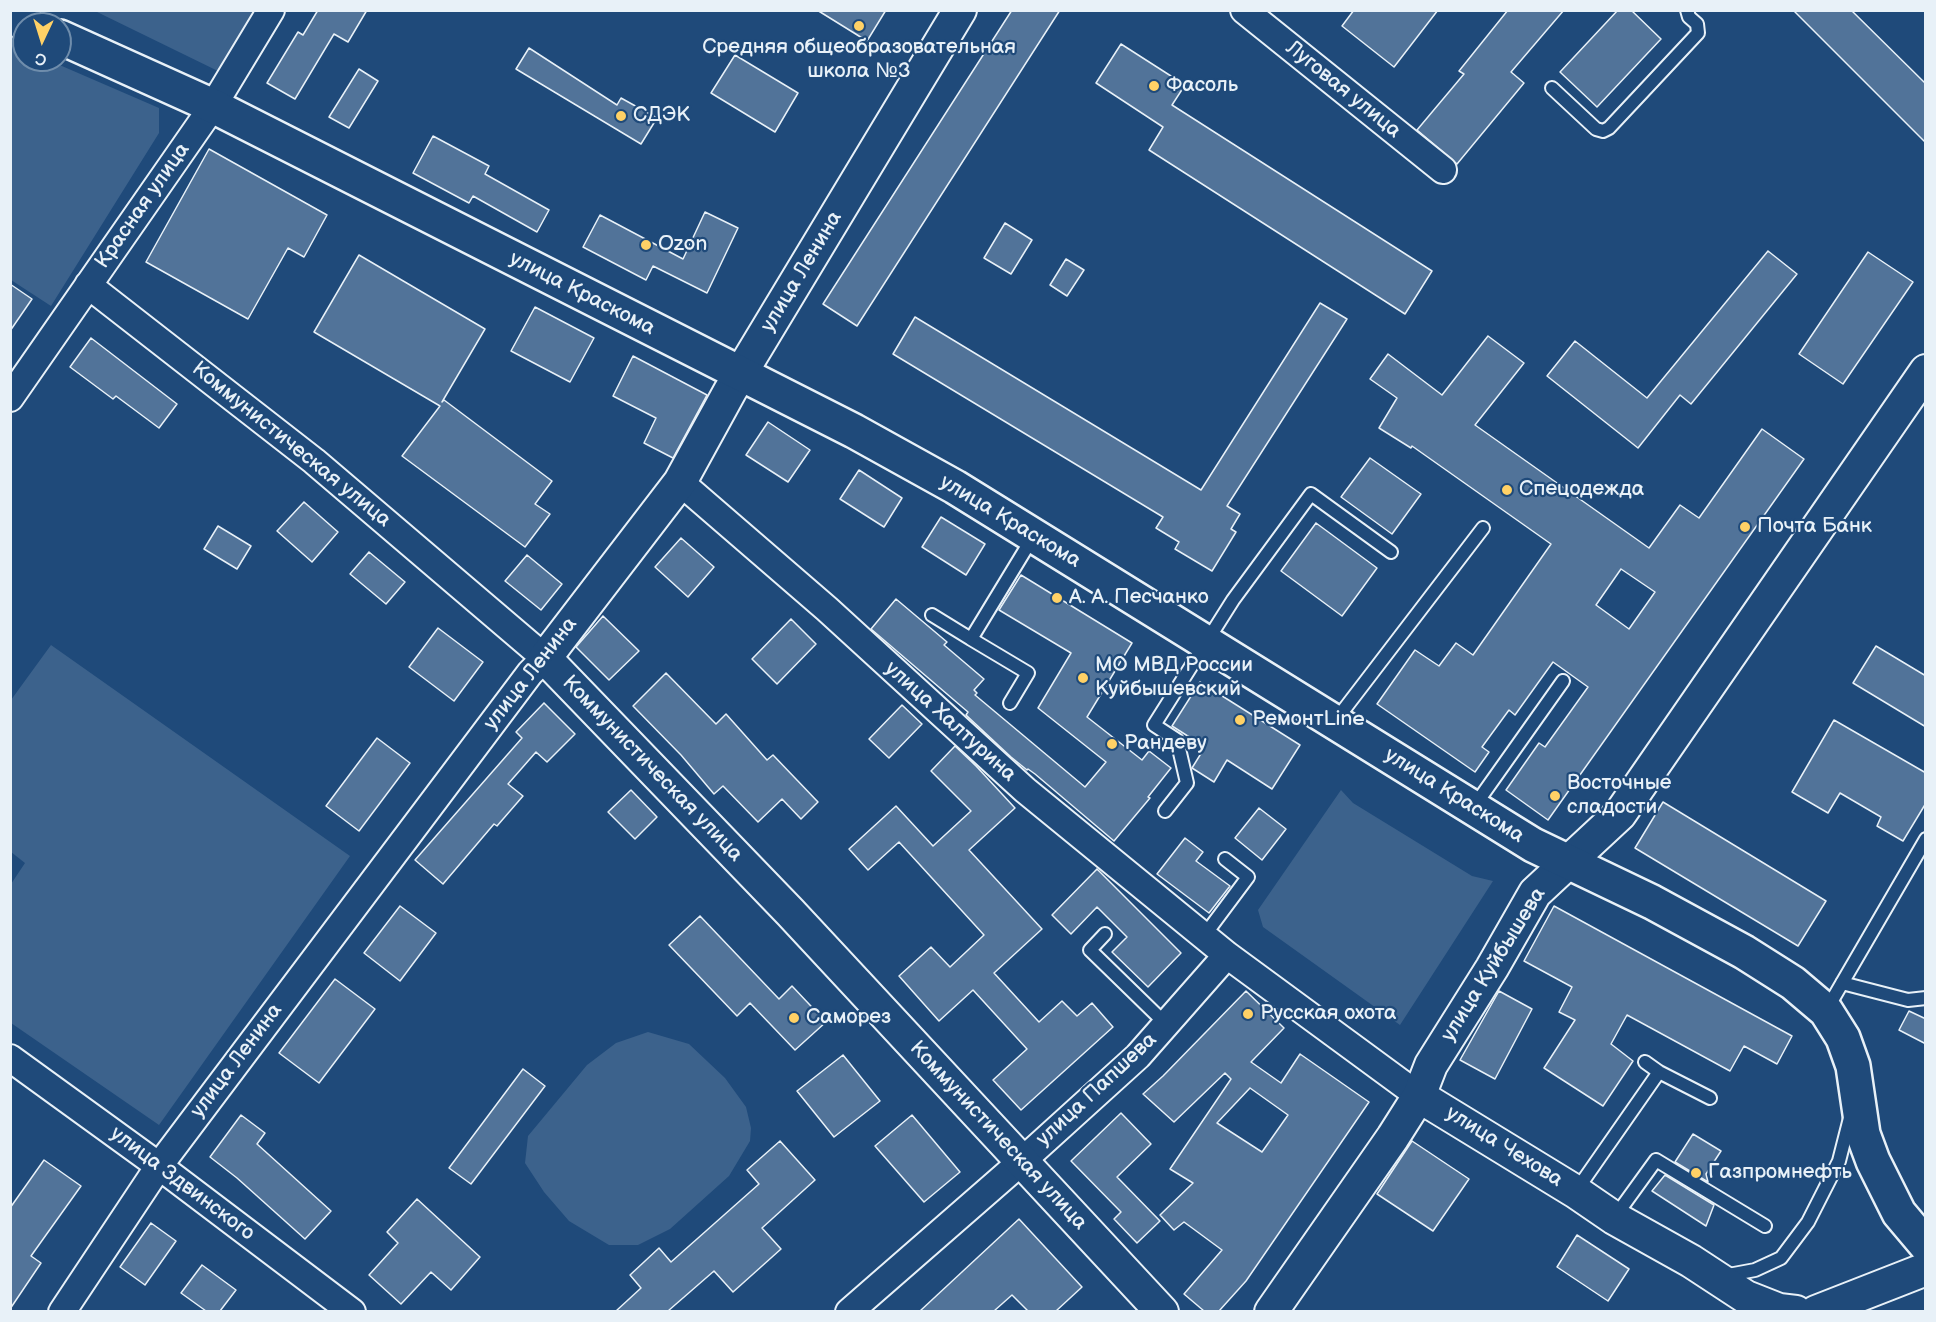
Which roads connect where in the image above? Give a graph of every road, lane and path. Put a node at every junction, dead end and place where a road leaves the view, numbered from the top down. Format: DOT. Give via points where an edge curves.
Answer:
graph roads {
  1 [pos="271,10"];
  2 [pos="960,10"];
  3 [pos="1244,10"];
  4 [pos="1687,10"];
  5 [pos="72,42"];
  6 [pos="1552,88"];
  7 [pos="213,106"];
  8 [pos="1443,170"];
  9 [pos="88,285"];
  10 [pos="1926,371"];
  11 [pos="741,374"];
  12 [pos="10,398"];
  13 [pos="680,482"];
  14 [pos="1483,528"];
  15 [pos="1034,536"];
  16 [pos="1390,552"];
  17 [pos="932,615"];
  18 [pos="971,639"];
  19 [pos="1206,642"];
  20 [pos="545,658"];
  21 [pos="1563,681"];
  22 [pos="1010,704"];
  23 [pos="1334,722"];
  24 [pos="1472,809"];
  25 [pos="1165,811"];
  26 [pos="1926,839"];
  27 [pos="1225,859"];
  28 [pos="1569,861"];
  29 [pos="1105,934"];
  30 [pos="1204,936"];
  31 [pos="1227,955"];
  32 [pos="1842,983"];
  33 [pos="1926,998"];
  34 [pos="1826,1011"];
  35 [pos="1166,1024"];
  36 [pos="10,1058"];
  37 [pos="1645,1062"];
  38 [pos="1659,1072"];
  39 [pos="1857,1090"];
  40 [pos="1419,1096"];
  41 [pos="1710,1098"];
  42 [pos="1021,1162"];
  43 [pos="159,1166"];
  44 [pos="1576,1192"];
  45 [pos="1614,1218"];
  46 [pos="1765,1226"];
  47 [pos="1926,1245"];
  48 [pos="1926,1269"];
  49 [pos="1716,1277"];
  50 [pos="62,1311"];
  51 [pos="352,1311"];
  52 [pos="849,1311"];
  53 [pos="1162,1311"];
  54 [pos="1271,1311"];
  55 [pos="1796,1311"];
  56 [pos="1816,1311"];
  1 -- 7 [label="street, Красная улица"];
  2 -- 11 [label="street, улица Ленина"];
  3 -- 8 [label="street, Луговая улица"];
  4 -- 6 [label="lane" via="1698,33 1609,129 1596,129"];
  5 -- 7 [label="main road, улица Краскома"];
  7 -- 9 [label="street, Красная улица"];
  7 -- 11 [label="main road, улица Краскома"];
  9 -- 12 [label="street, Красная улица"];
  9 -- 20 [label="street, Коммунистическая улица" via="314,460"];
  10 -- 28 [label="street, улица Куйбышева" via="1620,814"];
  11 -- 13 [label="street, улица Ленина"];
  11 -- 15 [label="main road, улица Краскома" via="904,459"];
  13 -- 20 [label="street, улица Ленина"];
  13 -- 30 [label="street, улица Халтурина" via="827,609 1025,790"];
  14 -- 23 [label="lane"];
  15 -- 18 [label="lane"];
  15 -- 19 [label="main road, улица Краскома"];
  16 -- 19 [label="lane" via="1311,494"];
  17 -- 18 [label="lane"];
  18 -- 22 [label="lane" via="1028,673"];
  19 -- 23 [label="main road, улица Краскома"];
  19 -- 25 [label="lane" via="1154,725 1177,740 1187,783"];
  20 -- 42 [label="street, Коммунистическая улица" via="790,912"];
  20 -- 43 [label="street, улица Ленина"];
  21 -- 24 [label="lane"];
  23 -- 24 [label="main road, улица Краскома"];
  24 -- 28 [label="main road, улица Краскома"];
  26 -- 32 [label="lane"];
  27 -- 30 [label="lane" via="1248,877"];
  28 -- 34 [label="main road, улица Краскома" via="1744,952 1793,983"];
  28 -- 40 [label="street, улица Куйбышева" via="1535,893 1431,1065"];
  29 -- 35 [label="lane" via="1090,950"];
  30 -- 31 [label="street, улица Халтурина"];
  31 -- 35 [label="street, улица Папшева"];
  31 -- 40 [label="street, улица Чехова"];
  32 -- 33 [label="lane" via="1908,1000"];
  32 -- 34 [label="lane"];
  34 -- 39 [label="main road, улица Краскома" via="1843,1038"];
  35 -- 42 [label="street, улица Папшева" via="1138,1056"];
  36 -- 43 [label="street, улица Здвинского"];
  37 -- 38 [label="lane"];
  38 -- 41 [label="lane"];
  38 -- 44 [label="lane"];
  39 -- 47 [label="main road, улица Краскома" via="1863,1134 1873,1161 1899,1213"];
  39 -- 49 [label="lane" via="1839,1161 1808,1222 1780,1258 1755,1270"];
  40 -- 44 [label="street, улица Чехова"];
  40 -- 54 [label="street, улица Куйбышева"];
  42 -- 52 [label="street, улица Папшева"];
  42 -- 53 [label="street, Коммунистическая улица"];
  43 -- 50 [label="street, улица Ленина"];
  43 -- 51 [label="street, улица Здвинского"];
  44 -- 45 [label="street, улица Чехова"];
  45 -- 46 [label="lane" via="1656,1160"];
  45 -- 49 [label="street, улица Чехова"];
  48 -- 56 [label="street"];
  49 -- 55 [label="street, улица Чехова" via="1746,1297 1779,1310"];
}
